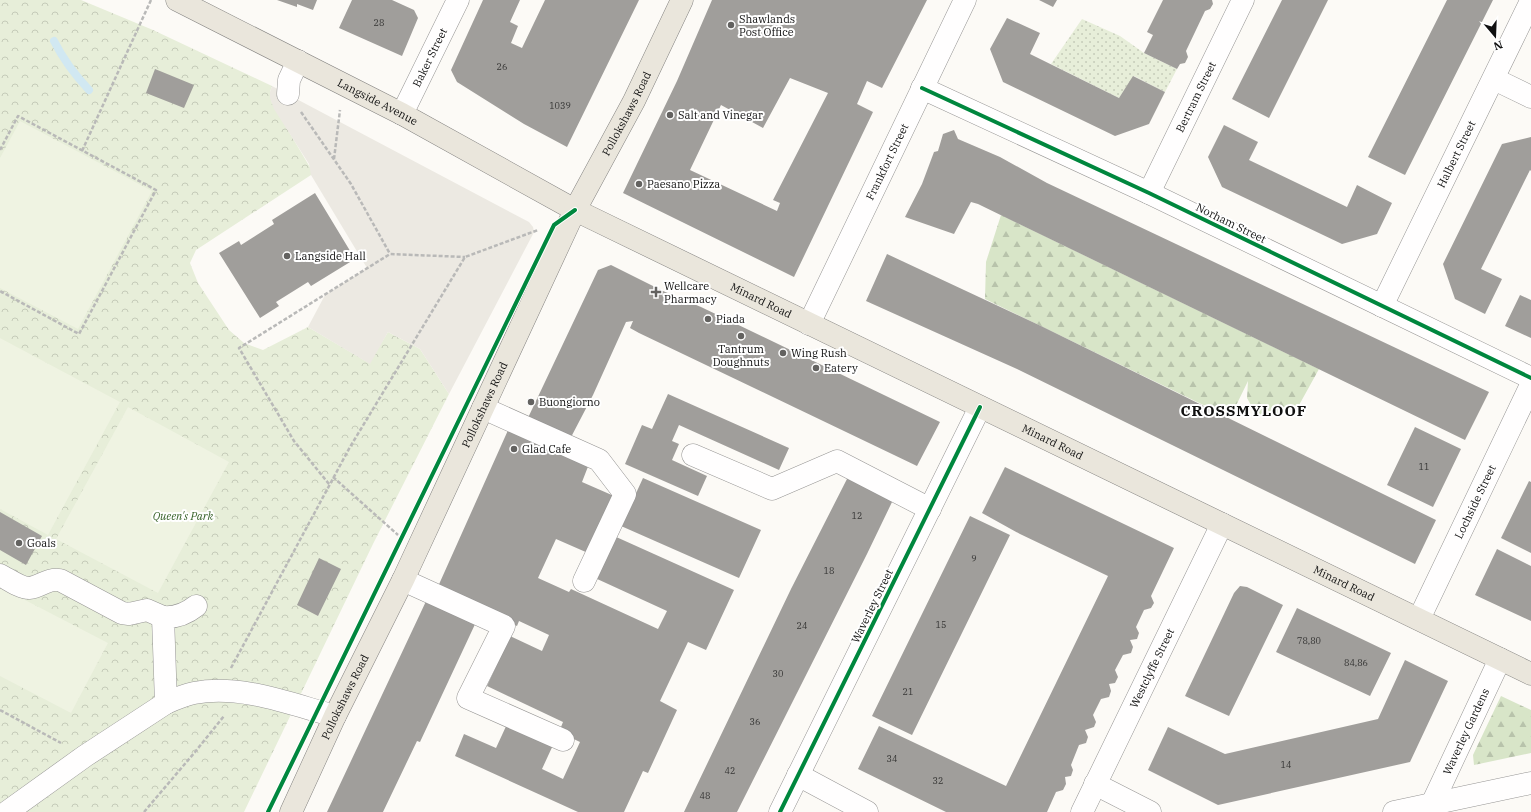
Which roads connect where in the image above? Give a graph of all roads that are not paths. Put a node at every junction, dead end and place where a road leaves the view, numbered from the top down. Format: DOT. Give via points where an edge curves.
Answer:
graph roads {
  1 [pos="177,0"];
  2 [pos="458,0"];
  3 [pos="682,0"];
  4 [pos="965,0"];
  5 [pos="1244,0"];
  6 [pos="1531,1"];
  7 [pos="206,7"];
  8 [pos="298,62"];
  9 [pos="1494,79"];
  10 [pos="922,88"];
  11 [pos="288,94"];
  12 [pos="1531,97"];
  13 [pos="402,114"];
  14 [pos="1149,193"];
  15 [pos="575,210"];
  16 [pos="1382,306"];
  17 [pos="809,324"];
  18 [pos="1531,378"];
  19 [pos="1531,385"];
  20 [pos="980,407"];
  21 [pos="483,408"];
  22 [pos="693,455"];
  23 [pos="930,509"];
  24 [pos="1222,524"];
  25 [pos="0,574"];
  26 [pos="403,580"];
  27 [pos="584,581"];
  28 [pos="196,606"];
  29 [pos="163,617"];
  30 [pos="1419,619"];
  31 [pos="1500,659"];
  32 [pos="1531,674"];
  33 [pos="166,703"];
  34 [pos="335,716"];
  35 [pos="563,740"];
  36 [pos="798,775"];
  37 [pos="1531,783"];
  38 [pos="1095,784"];
  39 [pos="1432,804"];
  40 [pos="7,812"];
  41 [pos="291,812"];
  42 [pos="780,812"];
  43 [pos="867,812"];
  44 [pos="1082,812"];
  45 [pos="1150,812"];
  46 [pos="1394,812"];
  1 -- 7 [label="main road, Langside Avenue"];
  2 -- 13 [label="street, Baker Street"];
  3 -- 15 [label="main road, Pollokshaws Road" via="634,101"];
  4 -- 10 [label="street, Frankfort Street"];
  5 -- 14 [label="street, Bertram Street"];
  6 -- 9 [label="street, Halbert Street"];
  7 -- 8 [label="main road, Langside Avenue"];
  8 -- 11 [label="street" via="289,80"];
  8 -- 13 [label="main road, Langside Avenue"];
  9 -- 12 [label="street"];
  9 -- 16 [label="street, Halbert Street"];
  10 -- 14 [label="street, Norham Street"];
  10 -- 17 [label="street, Frankfort Street"];
  13 -- 15 [label="main road, Langside Avenue"];
  14 -- 16 [label="street, Norham Street"];
  15 -- 17 [label="main road, Minard Road"];
  15 -- 21 [label="main road, Pollokshaws Road"];
  16 -- 18 [label="street, Norham Street"];
  17 -- 20 [label="main road, Minard Road"];
  19 -- 30 [label="street, Lochside Street"];
  20 -- 23 [label="street, Waverley Street"];
  20 -- 24 [label="main road, Minard Road"];
  21 -- 26 [label="main road, Pollokshaws Road"];
  21 -- 27 [label="street" via="599,460 625,494"];
  22 -- 23 [label="street" via="772,489 837,461"];
  23 -- 36 [label="street, Waverley Street"];
  24 -- 30 [label="main road, Minard Road"];
  24 -- 38 [label="street, Westclyffe Street"];
  25 -- 29 [label="street" via="30,588 50,580 60,580 122,613 147,610"];
  26 -- 34 [label="main road, Pollokshaws Road"];
  26 -- 35 [label="street" via="504,626 468,698"];
  28 -- 29 [label="street" via="175,617"];
  29 -- 33 [label="street"];
  30 -- 31 [label="main road, Minard Road"];
  31 -- 32 [label="main road, Minard Road"];
  31 -- 39 [label="street, Waverley Gardens"];
  33 -- 34 [label="street" via="195,693 227,690"];
  33 -- 40 [label="street" via="85,756"];
  34 -- 41 [label="main road, Pollokshaws Road"];
  36 -- 42 [label="street, Waverley Street"];
  36 -- 43 [label="street"];
  37 -- 39 [label="street"];
  38 -- 44 [label="street, Westclyffe Street"];
  38 -- 45 [label="street"];
  39 -- 46 [label="street"];
}
